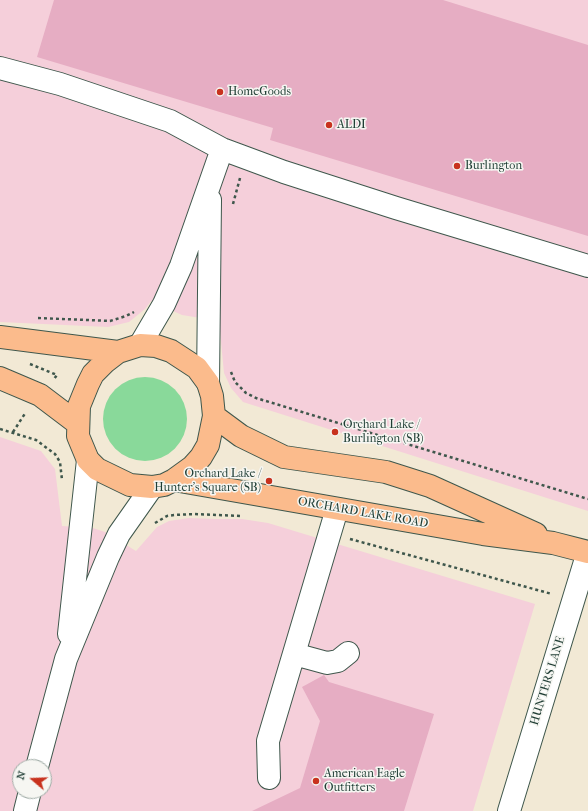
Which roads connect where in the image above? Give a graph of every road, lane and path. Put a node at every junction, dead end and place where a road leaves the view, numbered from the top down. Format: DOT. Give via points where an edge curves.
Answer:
graph roads {
  1 [pos="0,68"];
  2 [pos="222,149"];
  3 [pos="246,158"];
  4 [pos="211,185"];
  5 [pos="233,205"];
  6 [pos="588,266"];
  7 [pos="138,308"];
  8 [pos="37,318"];
  9 [pos="0,337"];
  10 [pos="140,345"];
  11 [pos="118,352"];
  12 [pos="230,370"];
  13 [pos="0,378"];
  14 [pos="208,383"];
  15 [pos="28,410"];
  16 [pos="214,416"];
  17 [pos="77,423"];
  18 [pos="0,429"];
  19 [pos="13,432"];
  20 [pos="88,460"];
  21 [pos="174,480"];
  22 [pos="63,483"];
  23 [pos="152,487"];
  24 [pos="588,499"];
  25 [pos="337,508"];
  26 [pos="243,516"];
  27 [pos="153,524"];
  28 [pos="329,533"];
  29 [pos="553,543"];
  30 [pos="588,552"];
  31 [pos="572,601"];
  32 [pos="348,653"];
  33 [pos="294,654"];
  34 [pos="66,659"];
  35 [pos="39,759"];
  36 [pos="269,778"];
  37 [pos="28,799"];
  38 [pos="25,811"];
  39 [pos="509,811"];
  1 -- 2 [label="street" via="60,84 170,121"];
  2 -- 3 [label="street"];
  2 -- 4 [label="street"];
  3 -- 5 [label="path"];
  3 -- 6 [label="street" via="396,208"];
  4 -- 10 [label="street" via="181,266 164,304"];
  4 -- 14 [label="street" via="207,314"];
  7 -- 8 [label="path" via="126,316 110,321"];
  9 -- 11 [label="main road"];
  10 -- 11 [label="main road"];
  10 -- 14 [label="main road" via="156,346 171,351 197,368"];
  11 -- 17 [label="main road" via="105,362 88,384 79,406"];
  12 -- 24 [label="path" via="235,382 246,393 256,398"];
  13 -- 17 [label="main road" via="40,395"];
  14 -- 16 [label="main road"];
  15 -- 19 [label="path"];
  16 -- 21 [label="main road" via="208,445 201,457"];
  16 -- 29 [label="main road, ORCHARD LAKE ROAD" via="241,436 284,457 386,472 430,486"];
  17 -- 20 [label="main road" via="78,436"];
  18 -- 19 [label="path"];
  19 -- 22 [label="path" via="36,440 55,454 60,462"];
  20 -- 23 [label="main road" via="97,469 116,480 130,485"];
  20 -- 34 [label="street"];
  21 -- 23 [label="main road"];
  21 -- 25 [label="main road, ORCHARD LAKE ROAD"];
  23 -- 34 [label="street" via="119,534"];
  25 -- 28 [label="street"];
  25 -- 29 [label="main road, ORCHARD LAKE ROAD" via="483,534"];
  26 -- 27 [label="path" via="174,515"];
  28 -- 31 [label="path"];
  28 -- 33 [label="street"];
  29 -- 30 [label="main road, ORCHARD LAKE ROAD"];
  30 -- 31 [label="street, HUNTERS LANE"];
  31 -- 39 [label="street, HUNTERS LANE"];
  32 -- 33 [label="street" via="338,661 327,663"];
  33 -- 36 [label="street" via="268,741"];
  34 -- 35 [label="street"];
  37 -- 38 [label="street"];
}
